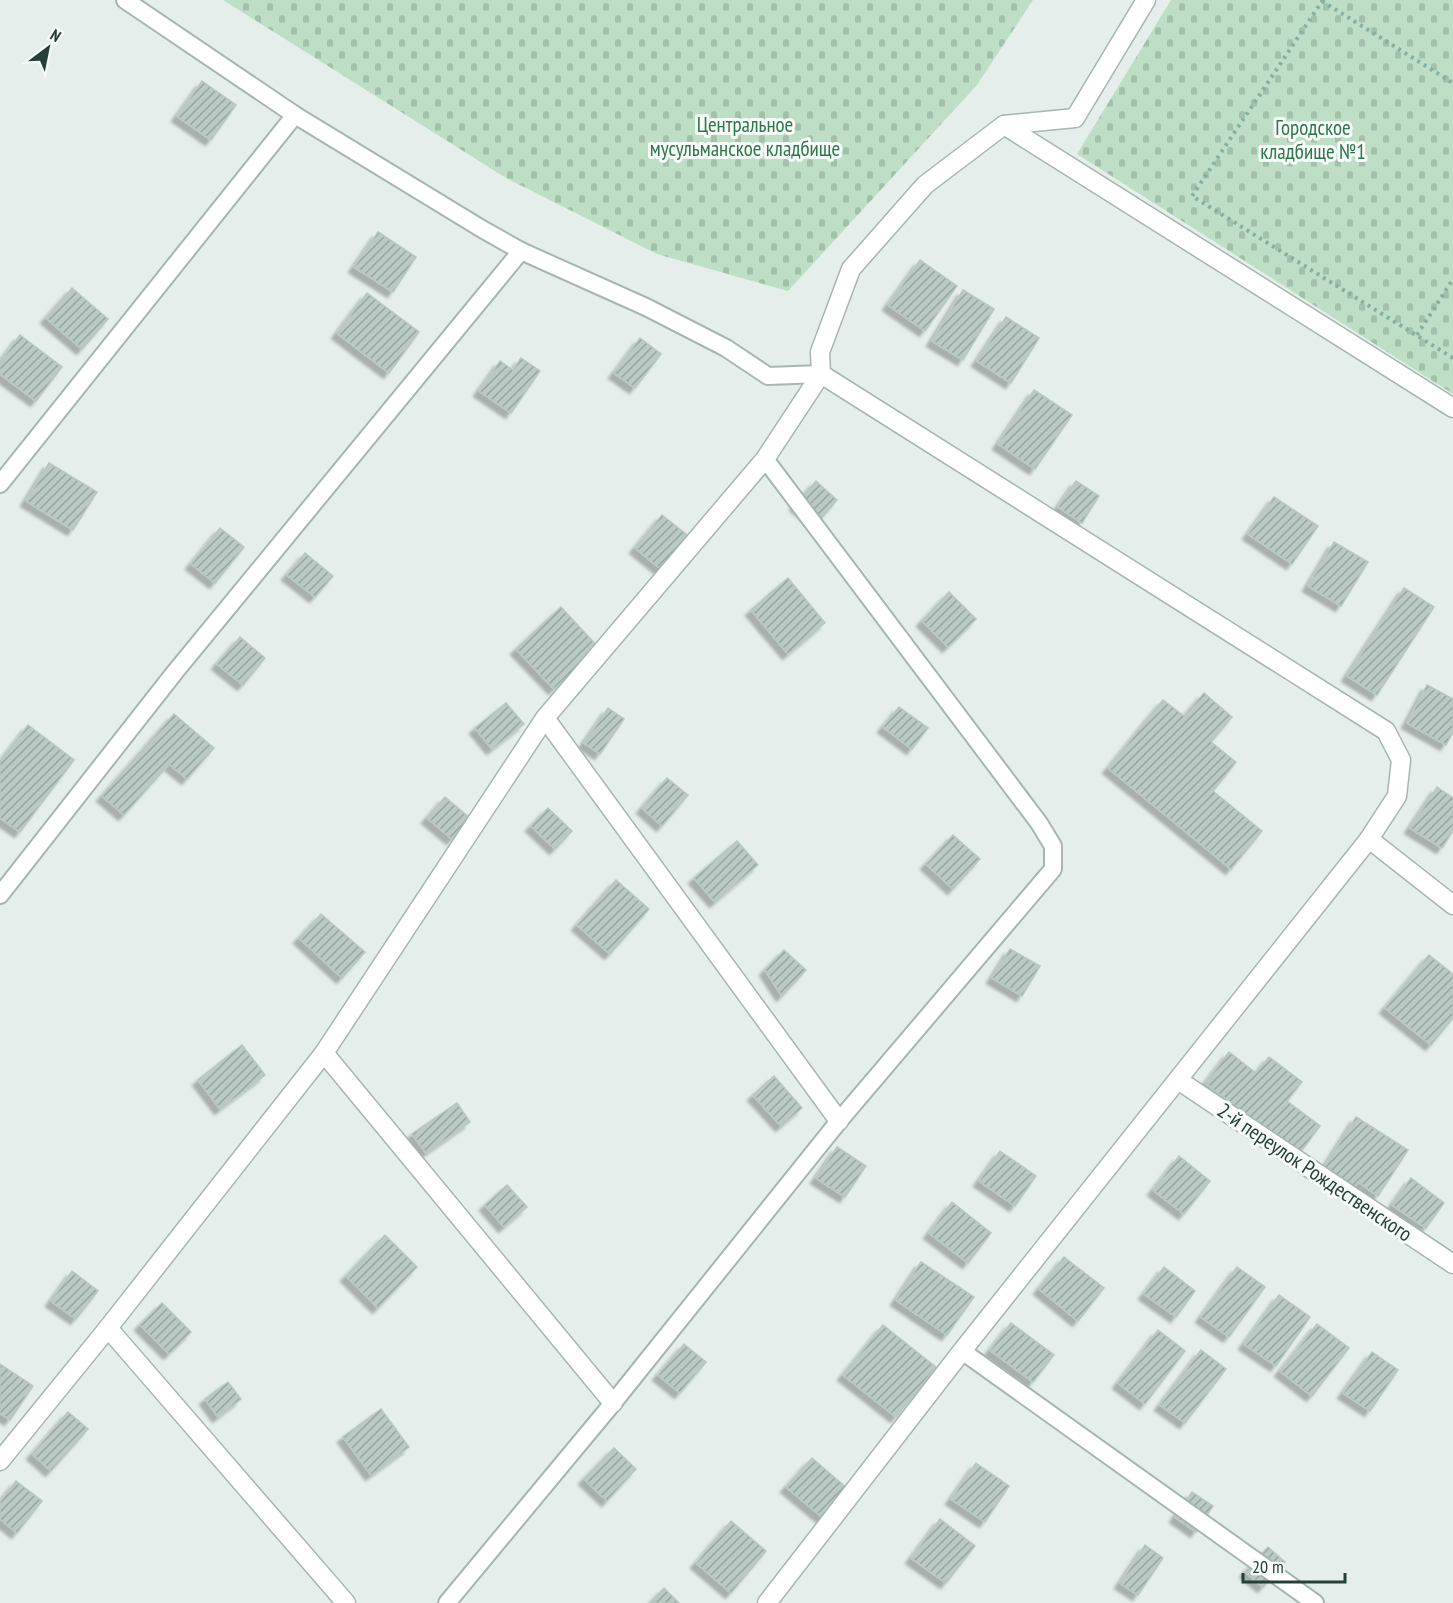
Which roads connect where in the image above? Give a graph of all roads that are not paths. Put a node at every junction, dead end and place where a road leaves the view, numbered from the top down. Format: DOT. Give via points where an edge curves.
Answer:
graph roads {
  1 [pos="125,0"];
  2 [pos="1146,0"];
  3 [pos="295,115"];
  4 [pos="1005,125"];
  5 [pos="521,251"];
  6 [pos="821,374"];
  7 [pos="1453,408"];
  8 [pos="765,459"];
  9 [pos="0,484"];
  10 [pos="545,718"];
  11 [pos="1370,839"];
  12 [pos="0,896"];
  13 [pos="1453,905"];
  14 [pos="324,1053"];
  15 [pos="1178,1080"];
  16 [pos="839,1121"];
  17 [pos="1453,1264"];
  18 [pos="108,1328"];
  19 [pos="962,1351"];
  20 [pos="613,1403"];
  21 [pos="0,1461"];
  22 [pos="346,1603"];
  23 [pos="447,1603"];
  24 [pos="766,1603"];
  25 [pos="1315,1603"];
  1 -- 3 [label="lane"];
  2 -- 4 [label="street" via="1075,118"];
  3 -- 5 [label="lane"];
  3 -- 9 [label="lane"];
  4 -- 6 [label="street" via="925,185 851,269 820,352"];
  4 -- 7 [label="street"];
  5 -- 6 [label="lane" via="656,312 726,348 768,376"];
  5 -- 12 [label="lane" via="175,672"];
  6 -- 8 [label="street"];
  6 -- 11 [label="street" via="1386,732 1401,760 1397,796"];
  8 -- 10 [label="street"];
  8 -- 16 [label="lane" via="1053,846 1053,869"];
  10 -- 14 [label="street"];
  10 -- 16 [label="street"];
  11 -- 13 [label="street"];
  11 -- 15 [label="street"];
  14 -- 18 [label="street"];
  14 -- 20 [label="street"];
  15 -- 17 [label="street, 2-й переулок Рождественского"];
  15 -- 19 [label="street"];
  16 -- 20 [label="lane"];
  18 -- 21 [label="street"];
  18 -- 22 [label="street"];
  19 -- 24 [label="street"];
  19 -- 25 [label="lane"];
  20 -- 23 [label="lane"];
}
